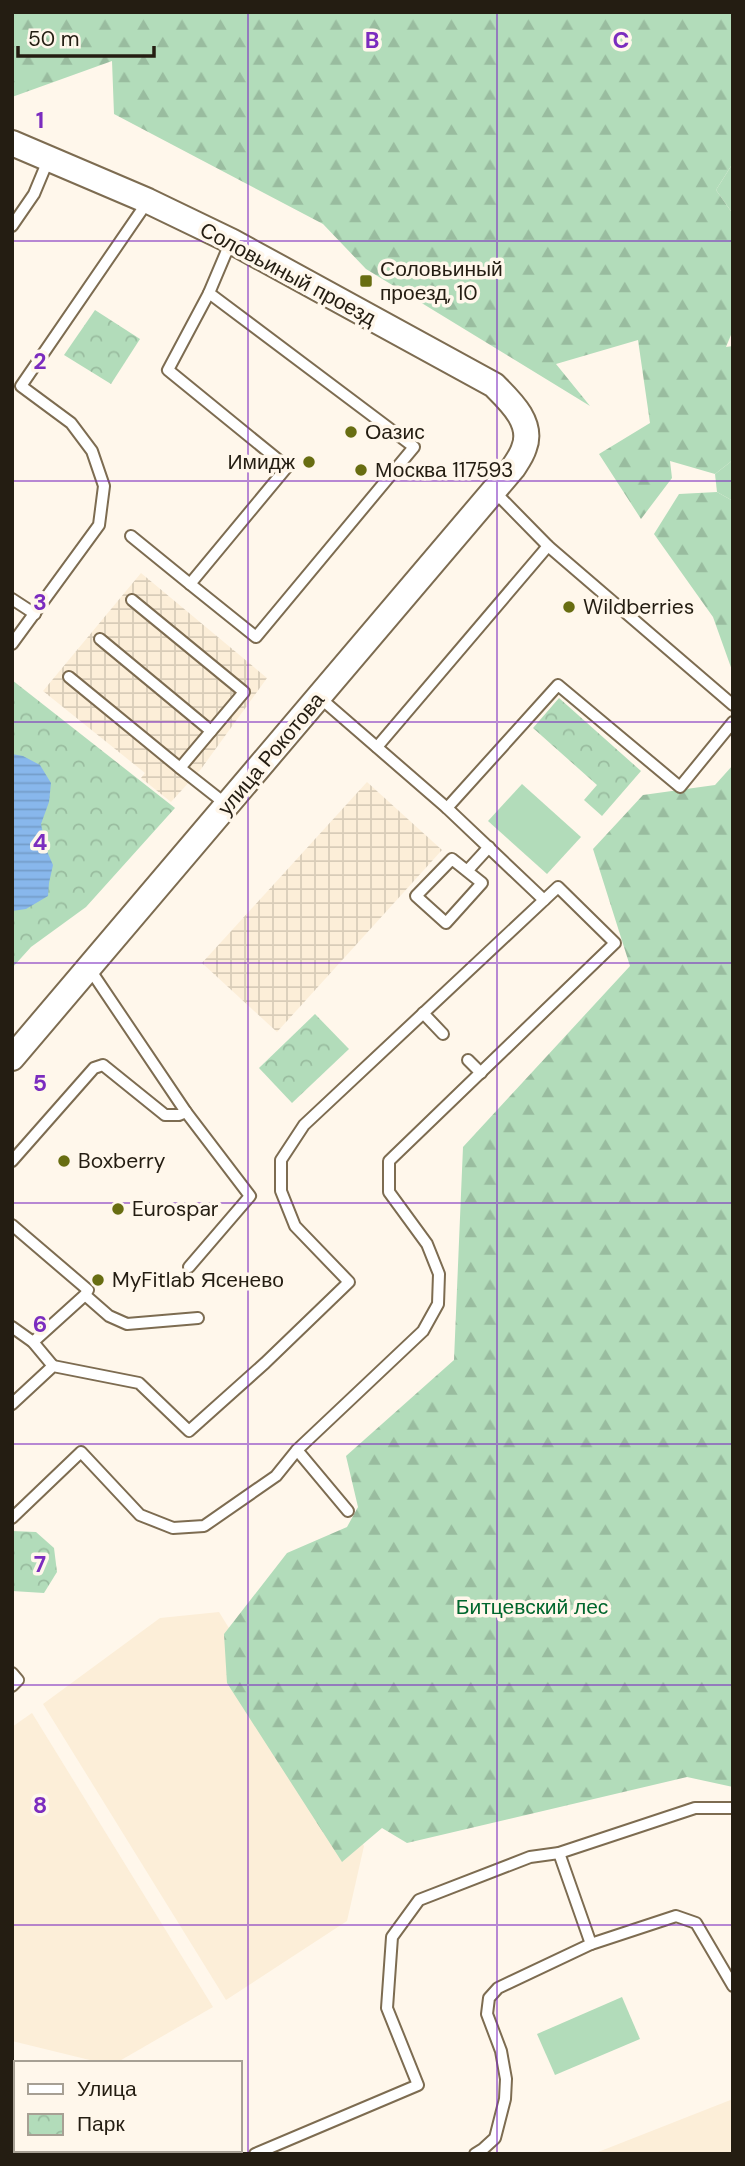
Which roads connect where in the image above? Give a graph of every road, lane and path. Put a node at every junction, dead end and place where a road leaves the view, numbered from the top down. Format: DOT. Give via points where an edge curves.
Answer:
graph roads {
  1 [pos="12,143"];
  2 [pos="49,158"];
  3 [pos="148,201"];
  4 [pos="12,226"];
  5 [pos="231,241"];
  6 [pos="209,293"];
  7 [pos="526,446"];
  8 [pos="494,491"];
  9 [pos="131,536"];
  10 [pos="548,547"];
  11 [pos="190,584"];
  12 [pos="12,599"];
  13 [pos="132,600"];
  14 [pos="35,614"];
  15 [pos="100,639"];
  16 [pos="12,644"];
  17 [pos="69,677"];
  18 [pos="319,697"];
  19 [pos="733,705"];
  20 [pos="733,722"];
  21 [pos="211,731"];
  22 [pos="377,747"];
  23 [pos="180,768"];
  24 [pos="227,805"];
  25 [pos="447,808"];
  26 [pos="489,847"];
  27 [pos="467,871"];
  28 [pos="544,900"];
  29 [pos="89,968"];
  30 [pos="423,1013"];
  31 [pos="443,1034"];
  32 [pos="12,1058"];
  33 [pos="468,1060"];
  34 [pos="481,1073"];
  35 [pos="186,1111"];
  36 [pos="12,1161"];
  37 [pos="12,1225"];
  38 [pos="189,1267"];
  39 [pos="85,1295"];
  40 [pos="198,1318"];
  41 [pos="12,1327"];
  42 [pos="33,1342"];
  43 [pos="53,1366"];
  44 [pos="12,1404"];
  45 [pos="297,1450"];
  46 [pos="348,1511"];
  47 [pos="12,1518"];
  48 [pos="12,1673"];
  49 [pos="12,1686"];
  50 [pos="733,1808"];
  51 [pos="559,1853"];
  52 [pos="591,1944"];
  53 [pos="733,1986"];
  54 [pos="255,2154"];
  55 [pos="475,2154"];
  1 -- 2 [label="street, Соловьиный проезд"];
  2 -- 3 [label="street, Соловьиный проезд"];
  2 -- 4 [label="lane" via="34,194"];
  3 -- 5 [label="street, Соловьиный проезд"];
  3 -- 14 [label="lane" via="21,386 71,423 92,451 104,486 99,525"];
  5 -- 6 [label="lane"];
  5 -- 7 [label="street, Соловьиный проезд" via="494,385 524,423"];
  6 -- 11 [label="lane" via="168,370 287,467"];
  6 -- 11 [label="lane" via="414,447 256,637"];
  7 -- 8 [label="street, улица Рокотова"];
  8 -- 10 [label="lane"];
  8 -- 18 [label="street, улица Рокотова"];
  9 -- 11 [label="lane"];
  10 -- 19 [label="lane"];
  10 -- 22 [label="lane"];
  12 -- 14 [label="lane"];
  13 -- 21 [label="lane" via="244,692"];
  14 -- 16 [label="lane"];
  15 -- 21 [label="lane"];
  17 -- 23 [label="lane"];
  18 -- 22 [label="lane"];
  18 -- 24 [label="street, улица Рокотова"];
  20 -- 25 [label="lane" via="680,787 558,685"];
  21 -- 23 [label="lane"];
  22 -- 25 [label="lane"];
  23 -- 24 [label="lane"];
  24 -- 29 [label="street, улица Рокотова"];
  25 -- 26 [label="lane"];
  26 -- 27 [label="lane"];
  26 -- 28 [label="lane"];
  27 -- 27 [label="lane" via="452,859 416,896 446,923 482,883"];
  28 -- 30 [label="lane"];
  28 -- 34 [label="lane" via="558,887 615,943"];
  29 -- 32 [label="street, улица Рокотова"];
  29 -- 35 [label="lane"];
  30 -- 31 [label="lane"];
  30 -- 43 [label="lane" via="304,1125 281,1160 281,1191 295,1226 349,1282 274,1354 189,1431 139,1384"];
  33 -- 34 [label="lane"];
  34 -- 45 [label="lane" via="389,1161 390,1192 427,1244 439,1274 438,1304 423,1331"];
  35 -- 36 [label="lane" via="165,1115 103,1065 94,1068"];
  35 -- 38 [label="lane" via="250,1196"];
  37 -- 39 [label="lane" via="88,1290"];
  39 -- 40 [label="lane" via="109,1316 127,1324"];
  39 -- 42 [label="lane"];
  41 -- 42 [label="lane"];
  42 -- 43 [label="lane"];
  43 -- 44 [label="lane"];
  45 -- 46 [label="lane"];
  45 -- 47 [label="lane" via="276,1476 204,1526 173,1528 139,1514 81,1452"];
  48 -- 49 [label="lane" via="19,1681"];
  50 -- 51 [label="lane" via="695,1808"];
  51 -- 52 [label="lane"];
  51 -- 54 [label="lane" via="530,1857 419,1900 392,1937 387,2008 418,2085"];
  52 -- 53 [label="lane" via="676,1916 696,1923"];
  52 -- 55 [label="lane" via="498,1989 489,1998 487,2014 501,2051 505,2099 495,2138"];
}
